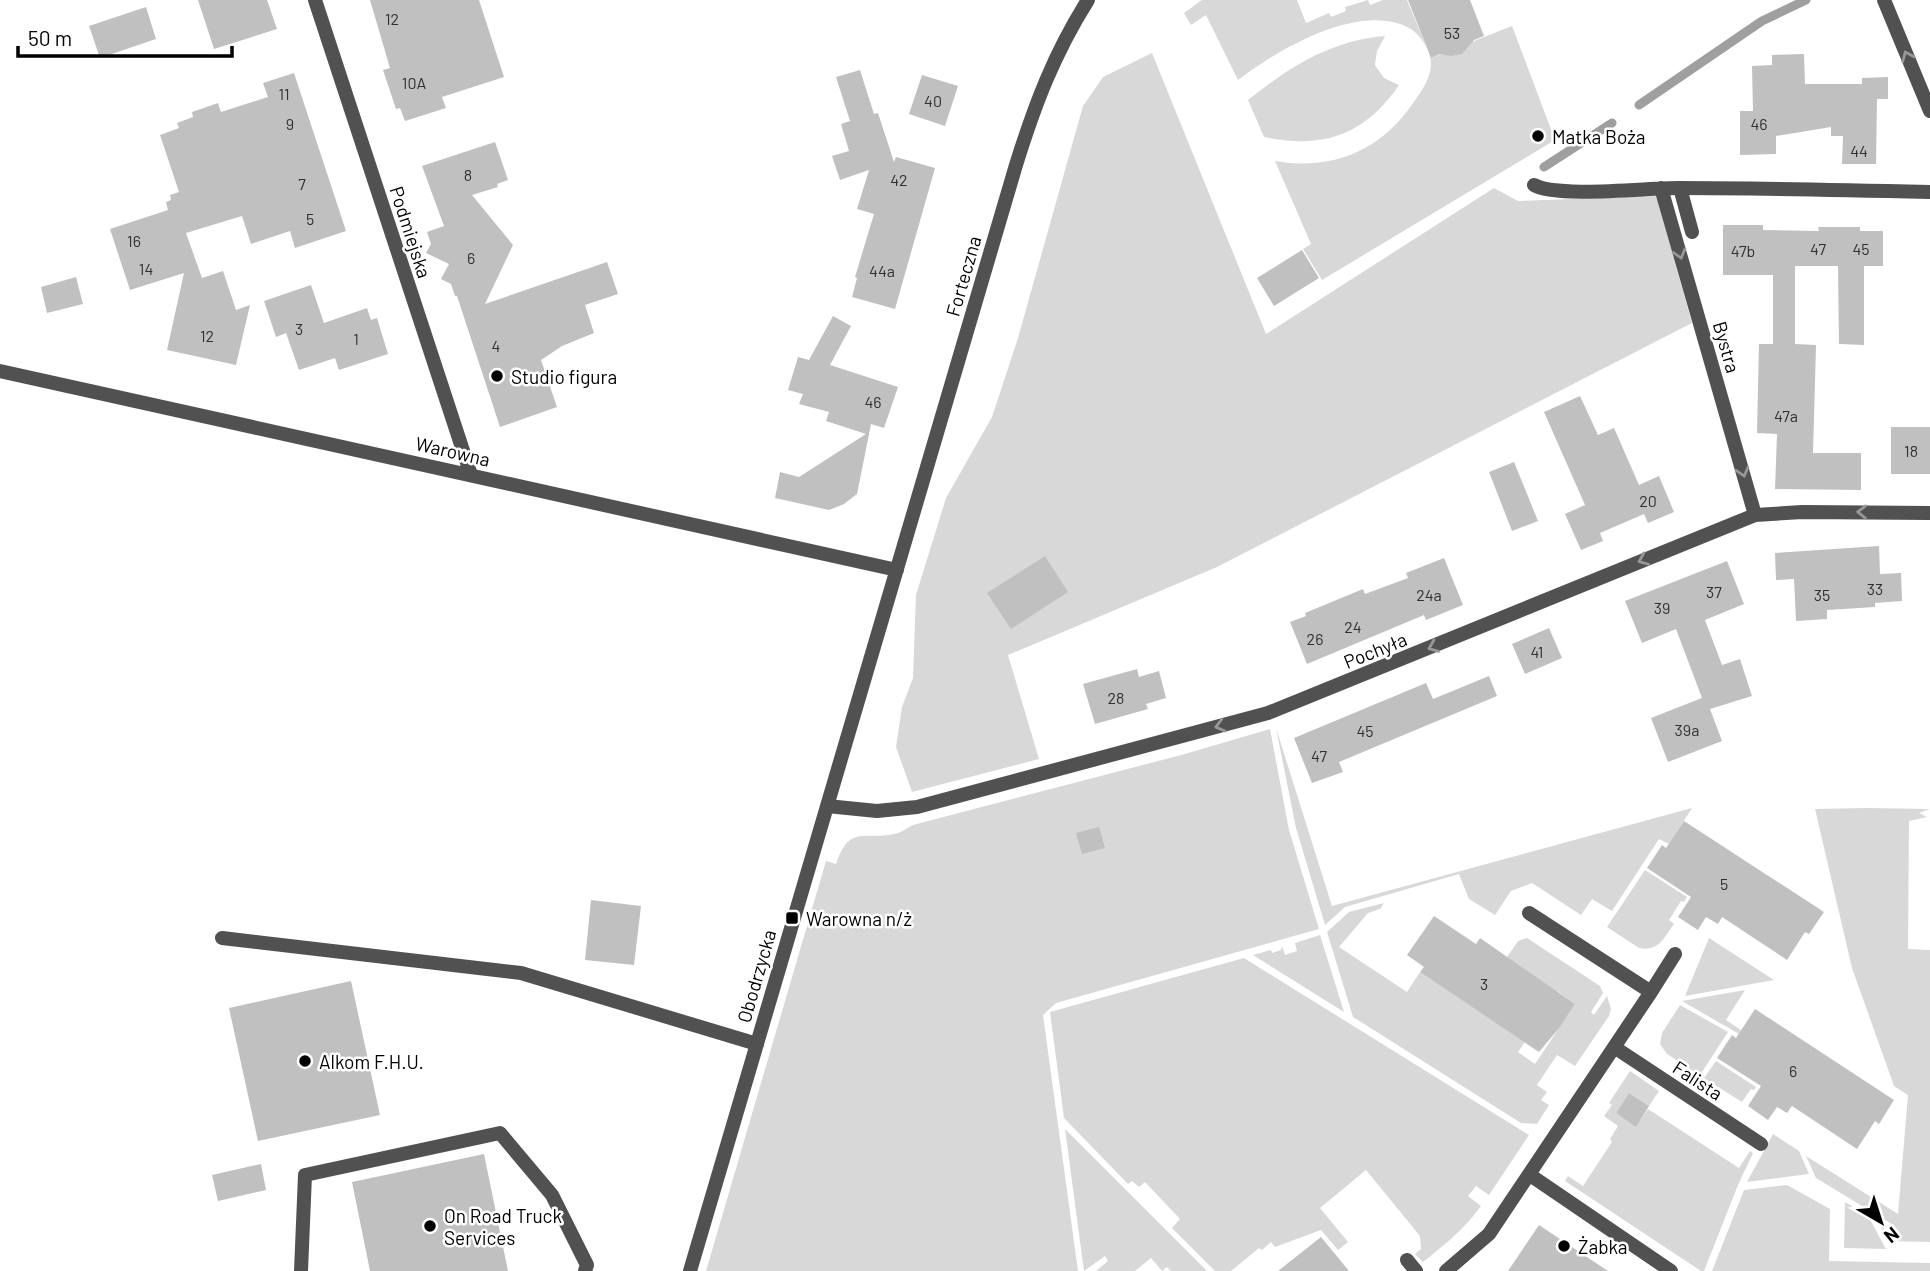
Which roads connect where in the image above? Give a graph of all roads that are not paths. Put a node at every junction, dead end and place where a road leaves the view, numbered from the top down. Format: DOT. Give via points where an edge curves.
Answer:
graph roads {
  1 [pos="315,0"];
  2 [pos="1088,0"];
  3 [pos="1884,0"];
  4 [pos="1930,111"];
  5 [pos="1534,185"];
  6 [pos="1661,188"];
  7 [pos="1680,188"];
  8 [pos="1930,192"];
  9 [pos="1692,232"];
  10 [pos="0,371"];
  11 [pos="471,475"];
  12 [pos="1930,513"];
  13 [pos="1755,516"];
  14 [pos="897,570"];
  15 [pos="827,806"];
  16 [pos="1529,913"];
  17 [pos="222,938"];
  18 [pos="1675,954"];
  19 [pos="1651,992"];
  20 [pos="757,1044"];
  21 [pos="1614,1048"];
  22 [pos="1761,1144"];
  23 [pos="1530,1175"];
  24 [pos="300,1271"];
  25 [pos="585,1271"];
  26 [pos="690,1271"];
  27 [pos="1446,1271"];
  28 [pos="1671,1271"];
  1 -- 11 [label="street, Podmiejska"];
  2 -- 14 [label="street, Forteczna" via="1054,60 1033,112"];
  4 -- 3 [label="street, one-way"];
  5 -- 6 [label="street" via="1564,191"];
  6 -- 7 [label="street"];
  6 -- 13 [label="street, Bystra, one-way"];
  7 -- 8 [label="street"];
  7 -- 9 [label="street"];
  10 -- 11 [label="street, Warowna"];
  11 -- 14 [label="street, Warowna"];
  12 -- 13 [label="street, Pochyła, one-way"];
  13 -- 15 [label="street, Pochyła, one-way" via="1268,713 917,807 877,811"];
  14 -- 15 [label="street, Obodrzycka"];
  15 -- 20 [label="street, Obodrzycka"];
  16 -- 19 [label="street"];
  17 -- 20 [label="street" via="521,973"];
  18 -- 19 [label="street"];
  19 -- 21 [label="street"];
  20 -- 26 [label="street, Obodrzycka"];
  21 -- 22 [label="street, Falista"];
  21 -- 23 [label="street"];
  23 -- 27 [label="street" via="1489,1234"];
  23 -- 28 [label="street"];
  24 -- 25 [label="street" via="305,1175 500,1133 552,1195 587,1265"];
}
